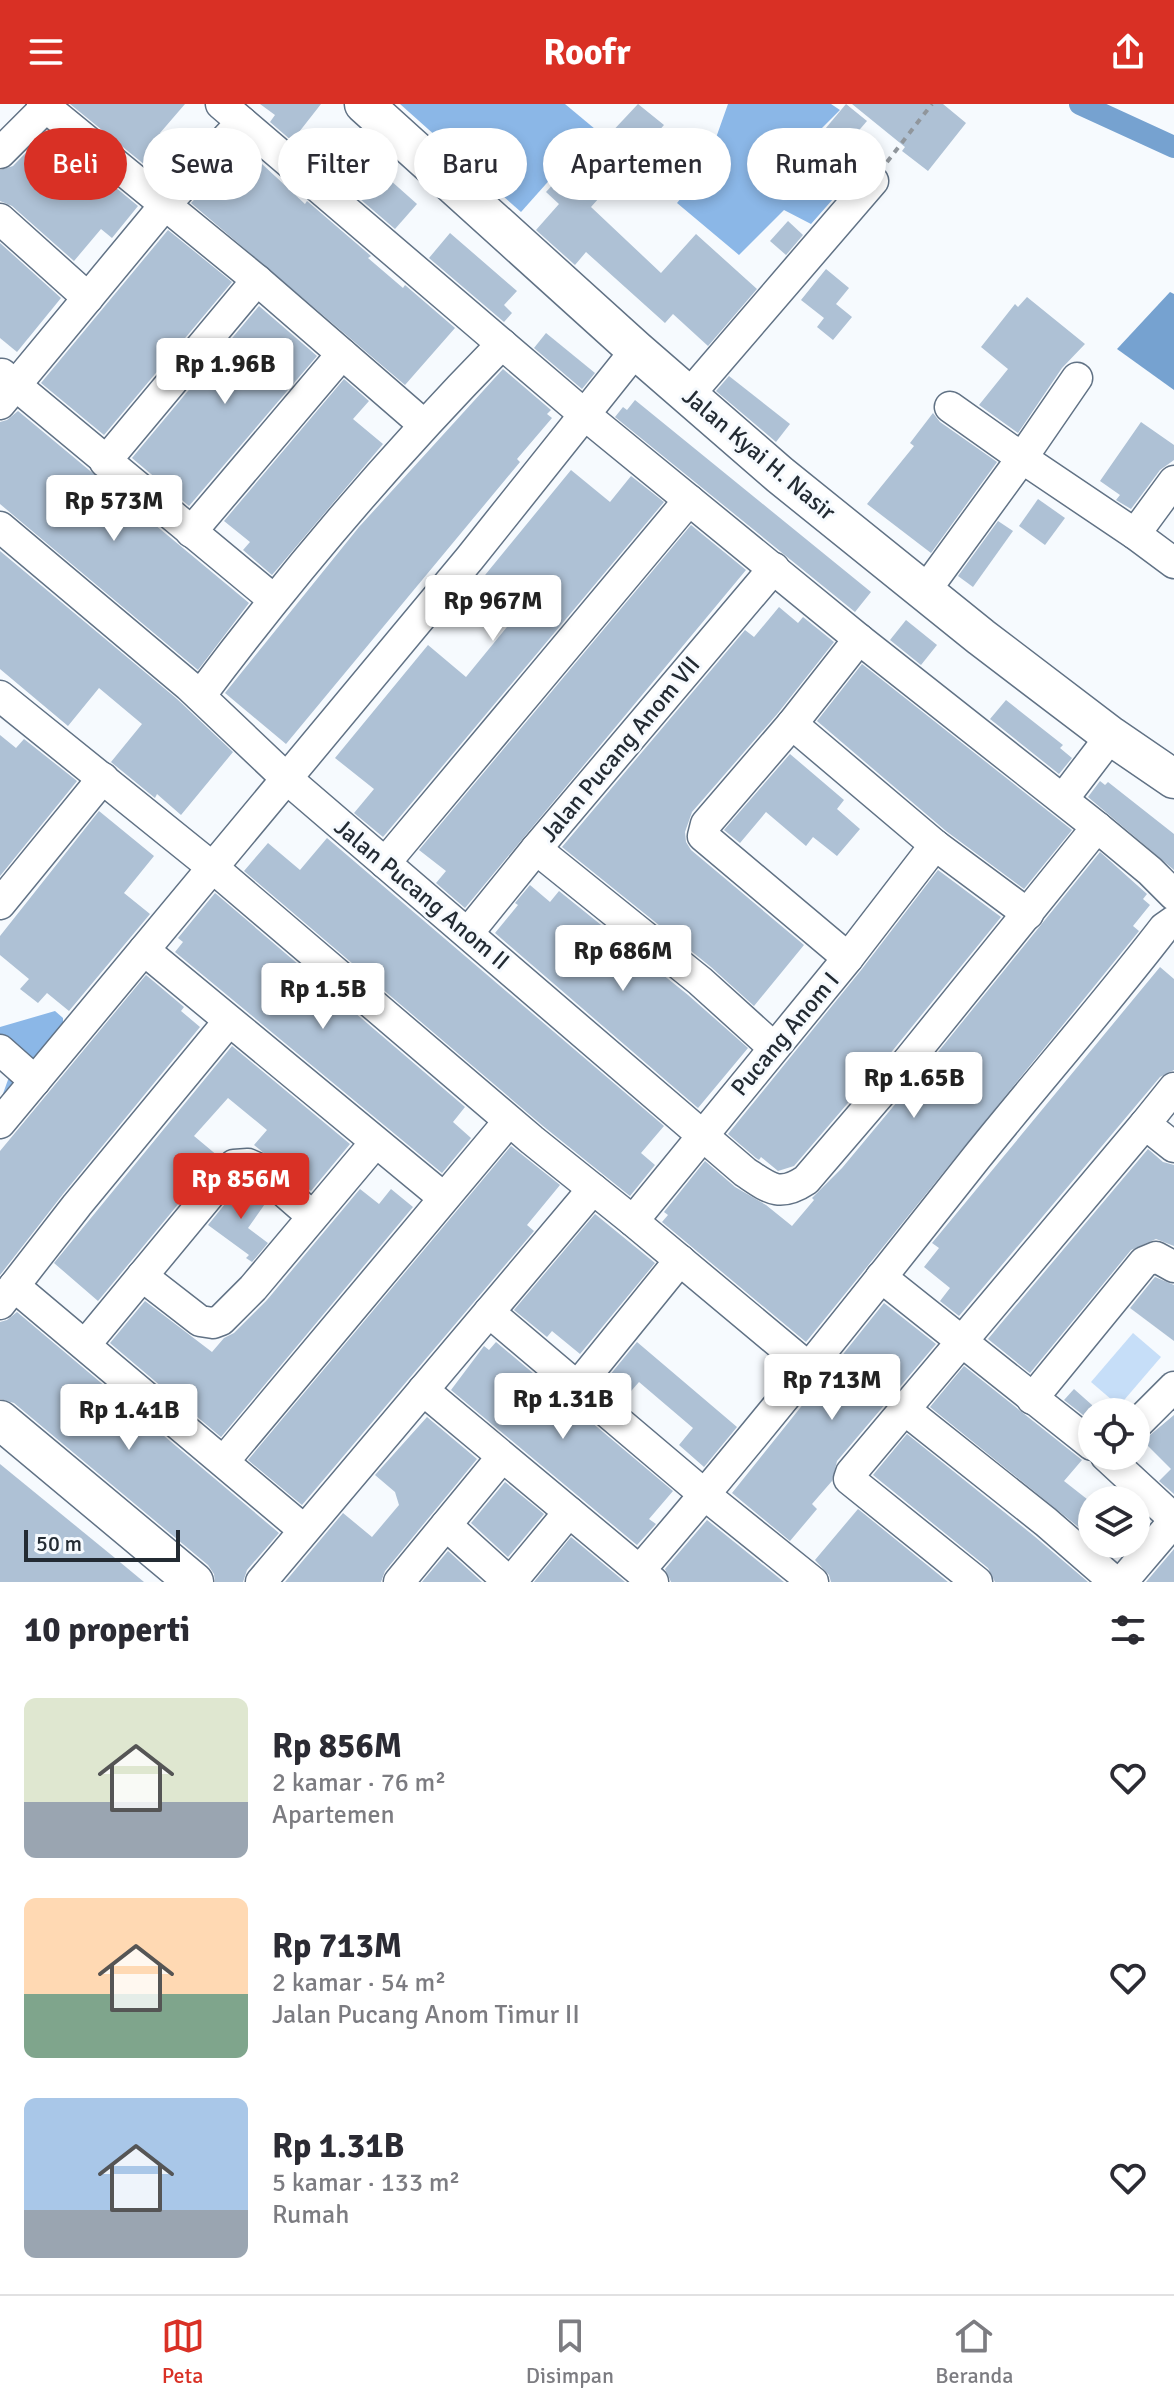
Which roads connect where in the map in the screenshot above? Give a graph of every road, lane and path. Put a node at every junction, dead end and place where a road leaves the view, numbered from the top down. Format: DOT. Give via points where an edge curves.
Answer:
graph roads {
  1 [pos="364,104"];
  2 [pos="932,104"];
  3 [pos="44,105"];
  4 [pos="231,113"];
  5 [pos="0,153"];
  6 [pos="886,164"];
  7 [pos="857,200"];
  8 [pos="164,206"];
  9 [pos="0,219"];
  10 [pos="257,280"];
  11 [pos="88,298"];
  12 [pos="502,344"];
  13 [pos="636,350"];
  14 [pos="342,354"];
  15 [pos="1077,378"];
  16 [pos="5,388"];
  17 [pos="688,396"];
  18 [pos="950,407"];
  19 [pos="585,415"];
  20 [pos="423,424"];
  21 [pos="1022,458"];
  22 [pos="105,462"];
  23 [pos="1174,481"];
  24 [pos="689,500"];
  25 [pos="0,527"];
  26 [pos="191,532"];
  27 [pos="1135,534"];
  28 [pos="1174,563"];
  29 [pos="774,568"];
  30 [pos="925,591"];
  31 [pos="273,599"];
  32 [pos="859,639"];
  33 [pos="0,696"];
  34 [pos="200,696"];
  35 [pos="792,724"];
  36 [pos="1111,736"];
  37 [pos="103,778"];
  38 [pos="286,778"];
  39 [pos="1174,779"];
  40 [pos="1063,799"];
  41 [pos="1097,827"];
  42 [pos="935,845"];
  43 [pos="536,849"];
  44 [pos="385,863"];
  45 [pos="212,867"];
  46 [pos="1174,895"];
  47 [pos="0,904"];
  48 [pos="1028,914"];
  49 [pos="1174,921"];
  50 [pos="468,933"];
  51 [pos="144,950"];
  52 [pos="848,958"];
  53 [pos="229,1021"];
  54 [pos="773,1047"];
  55 [pos="0,1050"];
  56 [pos="35,1081"];
  57 [pos="1174,1088"];
  58 [pos="509,1121"];
  59 [pos="0,1123"];
  60 [pos="1145,1124"];
  61 [pos="703,1134"];
  62 [pos="375,1143"];
  63 [pos="1174,1147"];
  64 [pos="593,1189"];
  65 [pos="444,1198"];
  66 [pos="312,1216"];
  67 [pos="633,1221"];
  68 [pos="680,1260"];
  69 [pos="1174,1267"];
  70 [pos="142,1276"];
  71 [pos="881,1277"];
  72 [pos="7,1295"];
  73 [pos="489,1312"];
  74 [pos="963,1341"];
  75 [pos="85,1345"];
  76 [pos="809,1368"];
  77 [pos="577,1387"];
  78 [pos="1174,1387"];
  79 [pos="423,1390"];
  80 [pos="1032,1399"];
  81 [pos="904,1409"];
  82 [pos="1150,1411"];
  83 [pos="0,1420"];
  84 [pos="1078,1434"];
  85 [pos="0,1443"];
  86 [pos="502,1457"];
  87 [pos="224,1461"];
  88 [pos="1121,1470"];
  89 [pos="705,1495"];
  90 [pos="569,1512"];
  91 [pos="1174,1520"];
  92 [pos="446,1525"];
  93 [pos="304,1530"];
  94 [pos="646,1576"];
  95 [pos="167,1582"];
  96 [pos="194,1582"];
  97 [pos="261,1582"];
  98 [pos="399,1582"];
  99 [pos="510,1582"];
  100 [pos="813,1582"];
  101 [pos="977,1582"];
  102 [pos="1115,1582"];
  103 [pos="1122,1582"];
  1 -- 13 [label="main road, Jalan Kyai H. Nasir"];
  2 -- 6 [label="path"];
  3 -- 5 [label="street"];
  3 -- 8 [label="street"];
  4 -- 8 [label="street"];
  4 -- 12 [label="street"];
  7 -- 17 [label="street"];
  8 -- 10 [label="street"];
  8 -- 11 [label="street"];
  9 -- 11 [label="street"];
  10 -- 14 [label="street"];
  10 -- 22 [label="street"];
  11 -- 16 [label="street"];
  12 -- 19 [label="street"];
  12 -- 20 [label="street"];
  13 -- 17 [label="main road, Jalan Kyai H. Nasir"];
  13 -- 19 [label="street"];
  14 -- 20 [label="street"];
  14 -- 26 [label="street"];
  15 -- 21 [label="street"];
  16 -- 22 [label="street"];
  17 -- 30 [label="main road, Jalan Kyai H. Nasir"];
  18 -- 21 [label="street"];
  19 -- 24 [label="street"];
  19 -- 38 [label="street"];
  20 -- 31 [label="street"];
  21 -- 27 [label="street"];
  21 -- 30 [label="street"];
  22 -- 26 [label="street"];
  23 -- 27 [label="street"];
  24 -- 29 [label="street"];
  24 -- 44 [label="street"];
  25 -- 34 [label="street, Jalan Pucang Anom II"];
  26 -- 31 [label="street"];
  27 -- 28 [label="street"];
  29 -- 32 [label="street"];
  29 -- 43 [label="street, Jalan Pucang Anom VII"];
  30 -- 36 [label="main road, Jalan Kyai H. Nasir"];
  31 -- 34 [label="street"];
  32 -- 35 [label="street"];
  32 -- 40 [label="street"];
  33 -- 37 [label="street"];
  34 -- 38 [label="street, Jalan Pucang Anom II"];
  35 -- 42 [label="street"];
  35 -- 52 [label="street" via="706,824 703,836"];
  36 -- 39 [label="main road, Jalan Kyai H. Nasir"];
  36 -- 40 [label="street"];
  37 -- 45 [label="street"];
  37 -- 47 [label="street"];
  38 -- 44 [label="street, Jalan Pucang Anom II"];
  38 -- 45 [label="street"];
  40 -- 41 [label="street"];
  41 -- 46 [label="street"];
  41 -- 48 [label="street"];
  42 -- 48 [label="street"];
  42 -- 52 [label="street, Pucang Anom I"];
  43 -- 50 [label="street, Jalan Pucang Anom VII"];
  43 -- 54 [label="street" via="690,972"];
  44 -- 50 [label="street, Jalan Pucang Anom II"];
  45 -- 51 [label="street"];
  45 -- 58 [label="street"];
  48 -- 61 [label="street, Jalan Pucang Anom II" via="806,1180 774,1190"];
  49 -- 71 [label="street"];
  50 -- 61 [label="street, Jalan Pucang Anom II"];
  51 -- 53 [label="street"];
  51 -- 56 [label="street"];
  52 -- 54 [label="street, Pucang Anom I"];
  53 -- 62 [label="street"];
  53 -- 72 [label="street"];
  54 -- 61 [label="street, Pucang Anom I"];
  55 -- 56 [label="street"];
  56 -- 59 [label="street"];
  57 -- 60 [label="street"];
  58 -- 64 [label="street"];
  58 -- 65 [label="street"];
  60 -- 63 [label="street"];
  60 -- 74 [label="street"];
  61 -- 67 [label="street, Pucang Anom I"];
  62 -- 65 [label="street"];
  62 -- 66 [label="street"];
  64 -- 67 [label="street"];
  64 -- 73 [label="street"];
  65 -- 87 [label="street"];
  66 -- 70 [label="street" via="253,1288 213,1323 200,1321"];
  66 -- 70 [label="street" via="257,1168 234,1165"];
  67 -- 68 [label="street"];
  68 -- 76 [label="street"];
  68 -- 77 [label="street"];
  69 -- 80 [label="street" via="1156,1257 1144,1262"];
  70 -- 75 [label="street"];
  71 -- 74 [label="street"];
  71 -- 76 [label="street"];
  72 -- 75 [label="street"];
  73 -- 77 [label="street"];
  73 -- 79 [label="street"];
  74 -- 80 [label="street"];
  74 -- 81 [label="street"];
  75 -- 87 [label="street"];
  76 -- 89 [label="street"];
  77 -- 89 [label="street"];
  78 -- 82 [label="street"];
  79 -- 86 [label="street"];
  79 -- 93 [label="street"];
  80 -- 84 [label="street"];
  81 -- 101 [label="street" via="849,1479"];
  81 -- 102 [label="street"];
  83 -- 96 [label="main road"];
  85 -- 95 [label="main road"];
  86 -- 90 [label="street"];
  86 -- 92 [label="street"];
  87 -- 93 [label="street"];
  88 -- 91 [label="street"];
  89 -- 94 [label="street"];
  89 -- 100 [label="street"];
  90 -- 94 [label="street"];
  90 -- 99 [label="street"];
  91 -- 103 [label="street"];
  92 -- 98 [label="street"];
  92 -- 99 [label="street"];
  93 -- 97 [label="street"];
}
